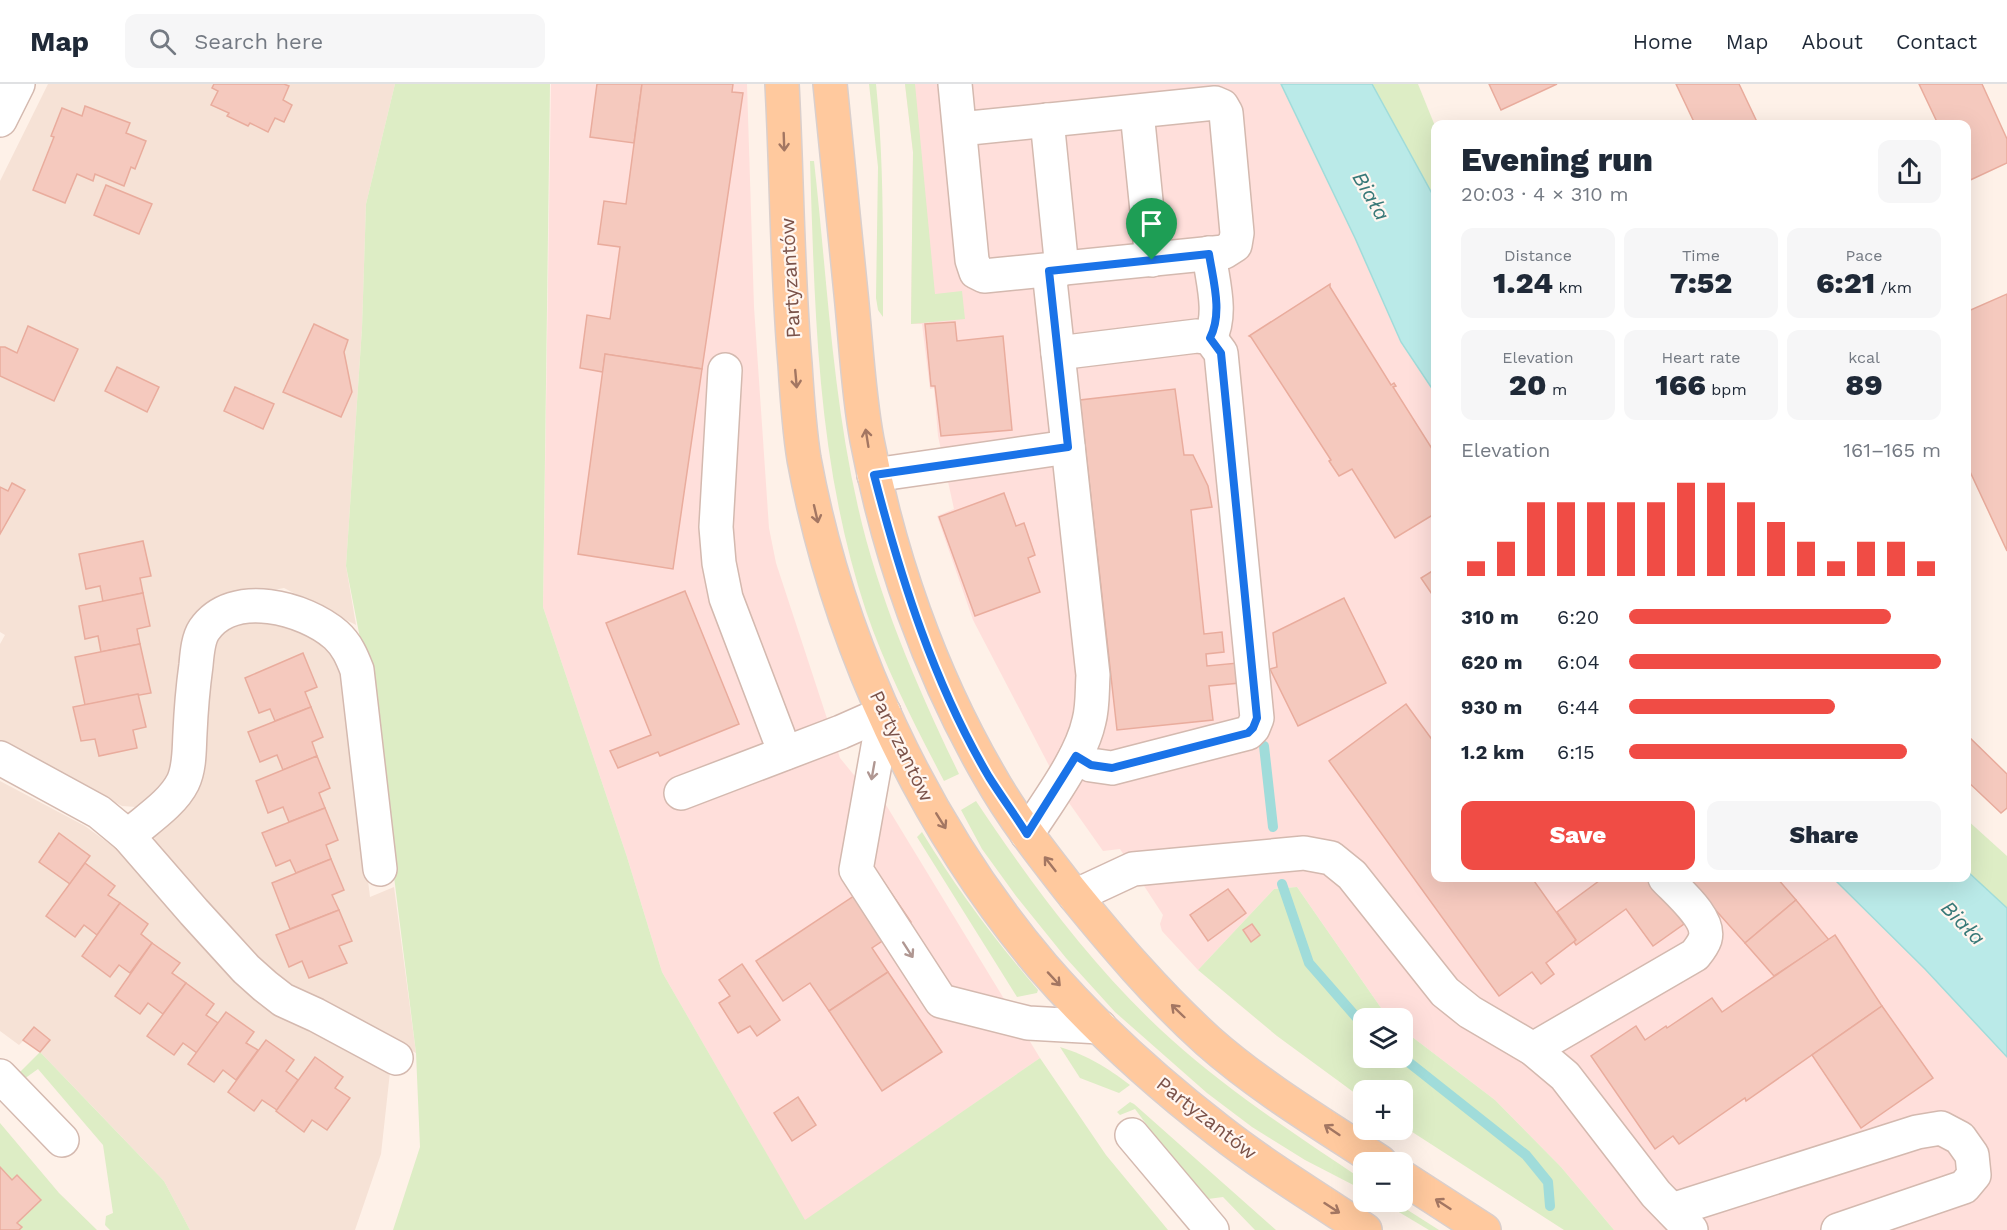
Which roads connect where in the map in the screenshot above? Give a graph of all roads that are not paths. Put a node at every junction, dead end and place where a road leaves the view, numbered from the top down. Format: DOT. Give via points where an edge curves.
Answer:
graph roads {
  1 [pos="18,84"];
  2 [pos="782,84"];
  3 [pos="830,84"];
  4 [pos="955,84"];
  5 [pos="1137,112"];
  6 [pos="0,120"];
  7 [pos="1047,120"];
  8 [pos="960,129"];
  9 [pos="1209,254"];
  10 [pos="1152,260"];
  11 [pos="1055,270"];
  12 [pos="1210,338"];
  13 [pos="1058,353"];
  14 [pos="725,370"];
  15 [pos="1068,447"];
  16 [pos="874,475"];
  17 [pos="884,713"];
  18 [pos="785,753"];
  19 [pos="1076,756"];
  20 [pos="0,758"];
  21 [pos="681,794"];
  22 [pos="1027,834"];
  23 [pos="128,836"];
  24 [pos="380,869"];
  25 [pos="1669,882"];
  26 [pos="1075,897"];
  27 [pos="1100,1027"];
  28 [pos="1533,1049"];
  29 [pos="396,1058"];
  30 [pos="0,1076"];
  31 [pos="1132,1135"];
  32 [pos="62,1140"];
  33 [pos="1365,1152"];
  34 [pos="1413,1184"];
  35 [pos="1681,1220"];
  36 [pos="1212,1230"];
  37 [pos="1365,1230"];
  38 [pos="1484,1230"];
  39 [pos="1838,1230"];
  1 -- 6 [label="street"];
  2 -- 17 [label="main road, Partyzantów, one-way" via="790,314 804,456 833,580"];
  16 -- 3 [label="main road, one-way" via="857,358"];
  4 -- 8 [label="street"];
  5 -- 7 [label="street"];
  5 -- 9 [label="street" via="1215,103 1226,113 1237,233 1234,245 1224,252"];
  5 -- 10 [label="street"];
  7 -- 8 [label="street"];
  7 -- 11 [label="street"];
  8 -- 11 [label="street" via="976,272 984,276"];
  9 -- 10 [label="street"];
  9 -- 12 [label="street" via="1217,316"];
  10 -- 11 [label="street"];
  11 -- 13 [label="street"];
  12 -- 13 [label="street" via="1197,336"];
  12 -- 19 [label="street" via="1221,353 1257,718 1248,733 1112,768 1091,765"];
  13 -- 15 [label="street"];
  14 -- 18 [label="street" via="716,527 719,563 726,598"];
  15 -- 16 [label="street"];
  15 -- 19 [label="street" via="1093,675 1089,722"];
  16 -- 22 [label="main road" via="907,592 952,704 989,777"];
  17 -- 18 [label="street"];
  17 -- 27 [label="main road, Partyzantów, one-way" via="932,807 972,870 1037,959"];
  17 -- 27 [label="street, one-way" via="856,870 941,1001 1028,1023"];
  18 -- 21 [label="street"];
  19 -- 22 [label="street"];
  20 -- 23 [label="street" via="99,812"];
  26 -- 22 [label="main road, one-way"];
  23 -- 24 [label="street" via="183,784 188,770 195,667 204,629 237,609 272,607 318,622 350,652 357,670"];
  23 -- 29 [label="street" via="265,986 283,1000"];
  25 -- 28 [label="street" via="1699,914 1704,926 1706,937 1695,955"];
  26 -- 28 [label="street" via="1133,869 1304,854 1331,858 1352,875 1445,992 1470,1012"];
  33 -- 26 [label="main road, one-way" via="1270,1089 1210,1042 1154,989"];
  27 -- 37 [label="main road, Partyzantów, one-way" via="1219,1131"];
  28 -- 35 [label="street" via="1565,1076 1656,1194"];
  30 -- 32 [label="street"];
  31 -- 36 [label="street"];
  38 -- 34 [label="main road, one-way"];
  35 -- 39 [label="street" via="1917,1132 1941,1128 1960,1138 1972,1155 1974,1175 1964,1187"];
}
